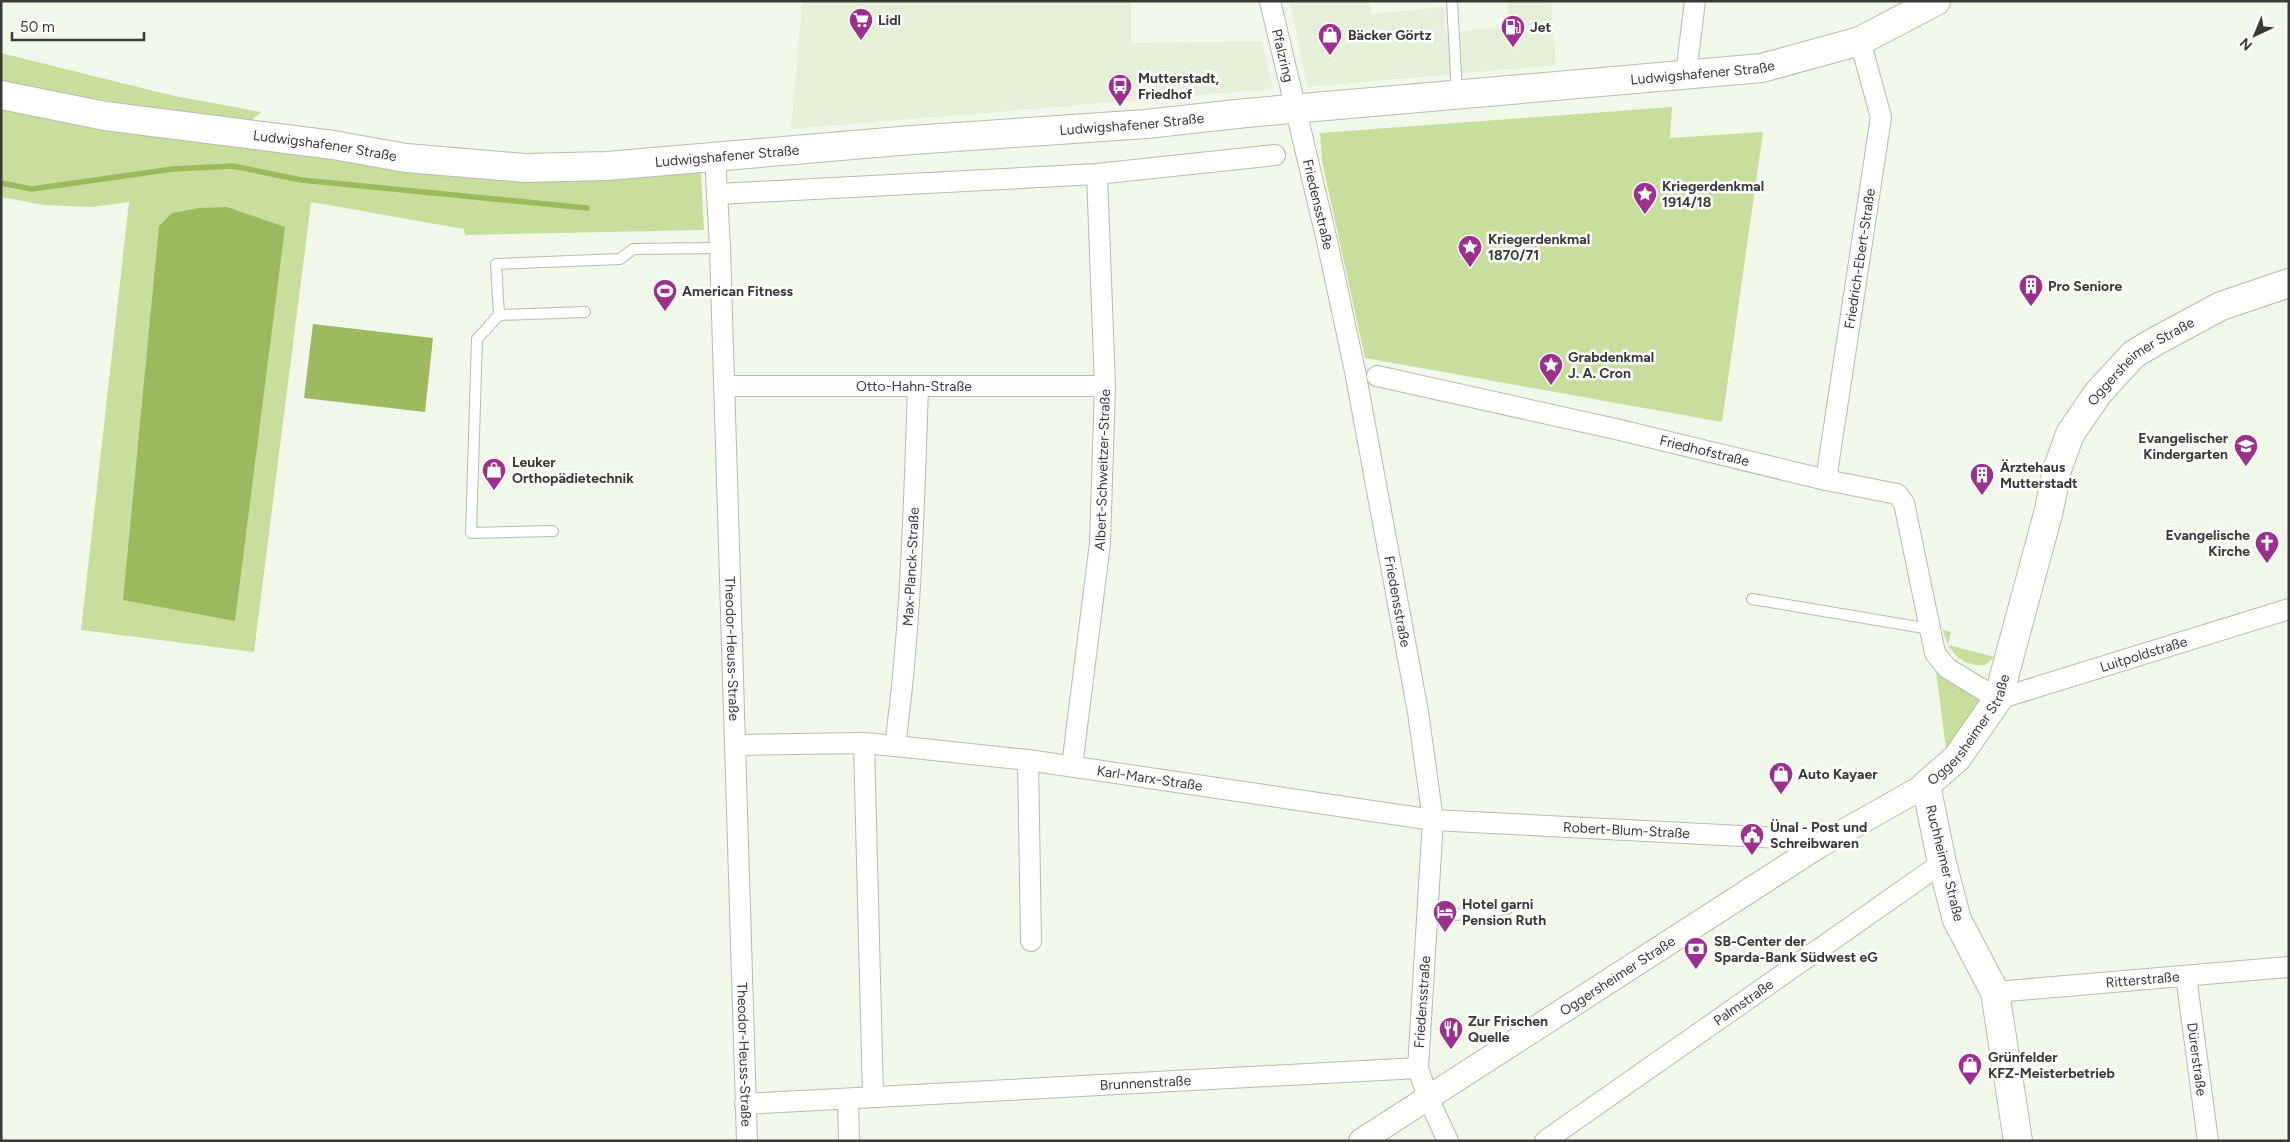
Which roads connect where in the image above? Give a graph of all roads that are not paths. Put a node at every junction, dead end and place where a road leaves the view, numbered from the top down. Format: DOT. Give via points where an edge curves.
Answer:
graph roads {
  1 [pos="1270,1"];
  2 [pos="1452,1"];
  3 [pos="1695,1"];
  4 [pos="1936,1"];
  5 [pos="1860,41"];
  6 [pos="1686,74"];
  7 [pos="1,95"];
  8 [pos="1457,95"];
  9 [pos="1298,119"];
  10 [pos="1275,155"];
  11 [pos="715,157"];
  12 [pos="1097,174"];
  13 [pos="718,194"];
  14 [pos="720,248"];
  15 [pos="2289,283"];
  16 [pos="585,312"];
  17 [pos="499,315"];
  18 [pos="1377,376"];
  19 [pos="724,386"];
  20 [pos="1105,386"];
  21 [pos="918,387"];
  22 [pos="1826,480"];
  23 [pos="553,531"];
  24 [pos="1752,599"];
  25 [pos="2289,609"];
  26 [pos="1930,629"];
  27 [pos="1998,699"];
  28 [pos="864,743"];
  29 [pos="736,745"];
  30 [pos="895,746"];
  31 [pos="1028,760"];
  32 [pos="1072,766"];
  33 [pos="1926,785"];
  34 [pos="1434,820"];
  35 [pos="1820,845"];
  36 [pos="1942,863"];
  37 [pos="1507,909"];
  38 [pos="1428,918"];
  39 [pos="1031,941"];
  40 [pos="2289,967"];
  41 [pos="2186,976"];
  42 [pos="1995,992"];
  43 [pos="1418,1068"];
  44 [pos="873,1097"];
  45 [pos="1428,1098"];
  46 [pos="848,1099"];
  47 [pos="745,1104"];
  48 [pos="746,1141"];
  49 [pos="849,1141"];
  50 [pos="1361,1141"];
  51 [pos="1448,1141"];
  52 [pos="1545,1141"];
  53 [pos="2018,1141"];
  54 [pos="2208,1141"];
  1 -- 9 [label="street, Pfalzring"];
  2 -- 8 [label="lane"];
  3 -- 6 [label="street"];
  4 -- 5 [label="main road, Ludwigshafener Straße"];
  5 -- 6 [label="main road, Ludwigshafener Straße" via="1762,68"];
  5 -- 22 [label="street, Friedrich-Ebert-Straße" via="1881,117"];
  6 -- 8 [label="main road, Ludwigshafener Straße"];
  7 -- 11 [label="main road, Ludwigshafener Straße" via="105,116 333,145 406,158 525,168 607,166"];
  8 -- 9 [label="main road, Ludwigshafener Straße"];
  9 -- 11 [label="main road, Ludwigshafener Straße" via="1146,124"];
  9 -- 34 [label="street, Friedensstraße" via="1358,391 1418,712"];
  10 -- 12 [label="street"];
  11 -- 13 [label="street, Theodor-Heuss-Straße"];
  12 -- 13 [label="street"];
  12 -- 20 [label="street, Albert-Schweitzer-Straße"];
  13 -- 14 [label="street, Theodor-Heuss-Straße"];
  14 -- 17 [label="lane" via="633,249 620,259 496,264"];
  14 -- 19 [label="street, Theodor-Heuss-Straße"];
  15 -- 27 [label="main road, Oggersheimer Straße" via="2220,306 2134,354 2094,399 2070,434 2057,470"];
  16 -- 17 [label="lane"];
  17 -- 23 [label="lane" via="477,338 471,534"];
  18 -- 22 [label="street, Friedhofstraße"];
  19 -- 21 [label="street, Otto-Hahn-Straße"];
  19 -- 29 [label="street, Theodor-Heuss-Straße"];
  20 -- 21 [label="street, Otto-Hahn-Straße"];
  20 -- 32 [label="street, Albert-Schweitzer-Straße" via="1100,543"];
  21 -- 30 [label="street, Max-Planck-Straße" via="912,568"];
  22 -- 26 [label="street, Friedhofstraße" via="1897,494 1904,503"];
  24 -- 26 [label="lane"];
  25 -- 27 [label="street, Luitpoldstraße"];
  26 -- 27 [label="street, Friedhofstraße" via="1935,652 1947,668"];
  27 -- 33 [label="main road, Oggersheimer Straße" via="1957,758"];
  28 -- 29 [label="street, Karl-Marx-Straße"];
  28 -- 30 [label="street, Karl-Marx-Straße"];
  28 -- 44 [label="street"];
  29 -- 47 [label="street, Theodor-Heuss-Straße"];
  30 -- 31 [label="street, Karl-Marx-Straße"];
  31 -- 32 [label="street, Karl-Marx-Straße"];
  31 -- 39 [label="street"];
  32 -- 34 [label="street, Karl-Marx-Straße"];
  33 -- 35 [label="street, Oggersheimer Straße"];
  33 -- 36 [label="main road, Ruchheimer Straße"];
  34 -- 35 [label="street, Robert-Blum-Straße" via="1801,839"];
  34 -- 38 [label="street, Friedensstraße"];
  35 -- 45 [label="street, Oggersheimer Straße"];
  36 -- 42 [label="main road, Ruchheimer Straße" via="1957,920"];
  36 -- 52 [label="street, Palmstraße"];
  37 -- 38 [label="lane"];
  38 -- 43 [label="street, Friedensstraße"];
  40 -- 41 [label="street, Ritterstraße"];
  41 -- 42 [label="street, Ritterstraße"];
  41 -- 54 [label="street, Dürerstraße"];
  42 -- 53 [label="main road, Ruchheimer Straße"];
  43 -- 44 [label="street, Brunnenstraße"];
  43 -- 45 [label="street, Friedensstraße"];
  44 -- 46 [label="street, Brunnenstraße"];
  45 -- 50 [label="street, Oggersheimer Straße"];
  45 -- 51 [label="street, Friedensstraße"];
  46 -- 47 [label="street, Brunnenstraße"];
  46 -- 49 [label="street"];
  47 -- 48 [label="street, Theodor-Heuss-Straße"];
}
